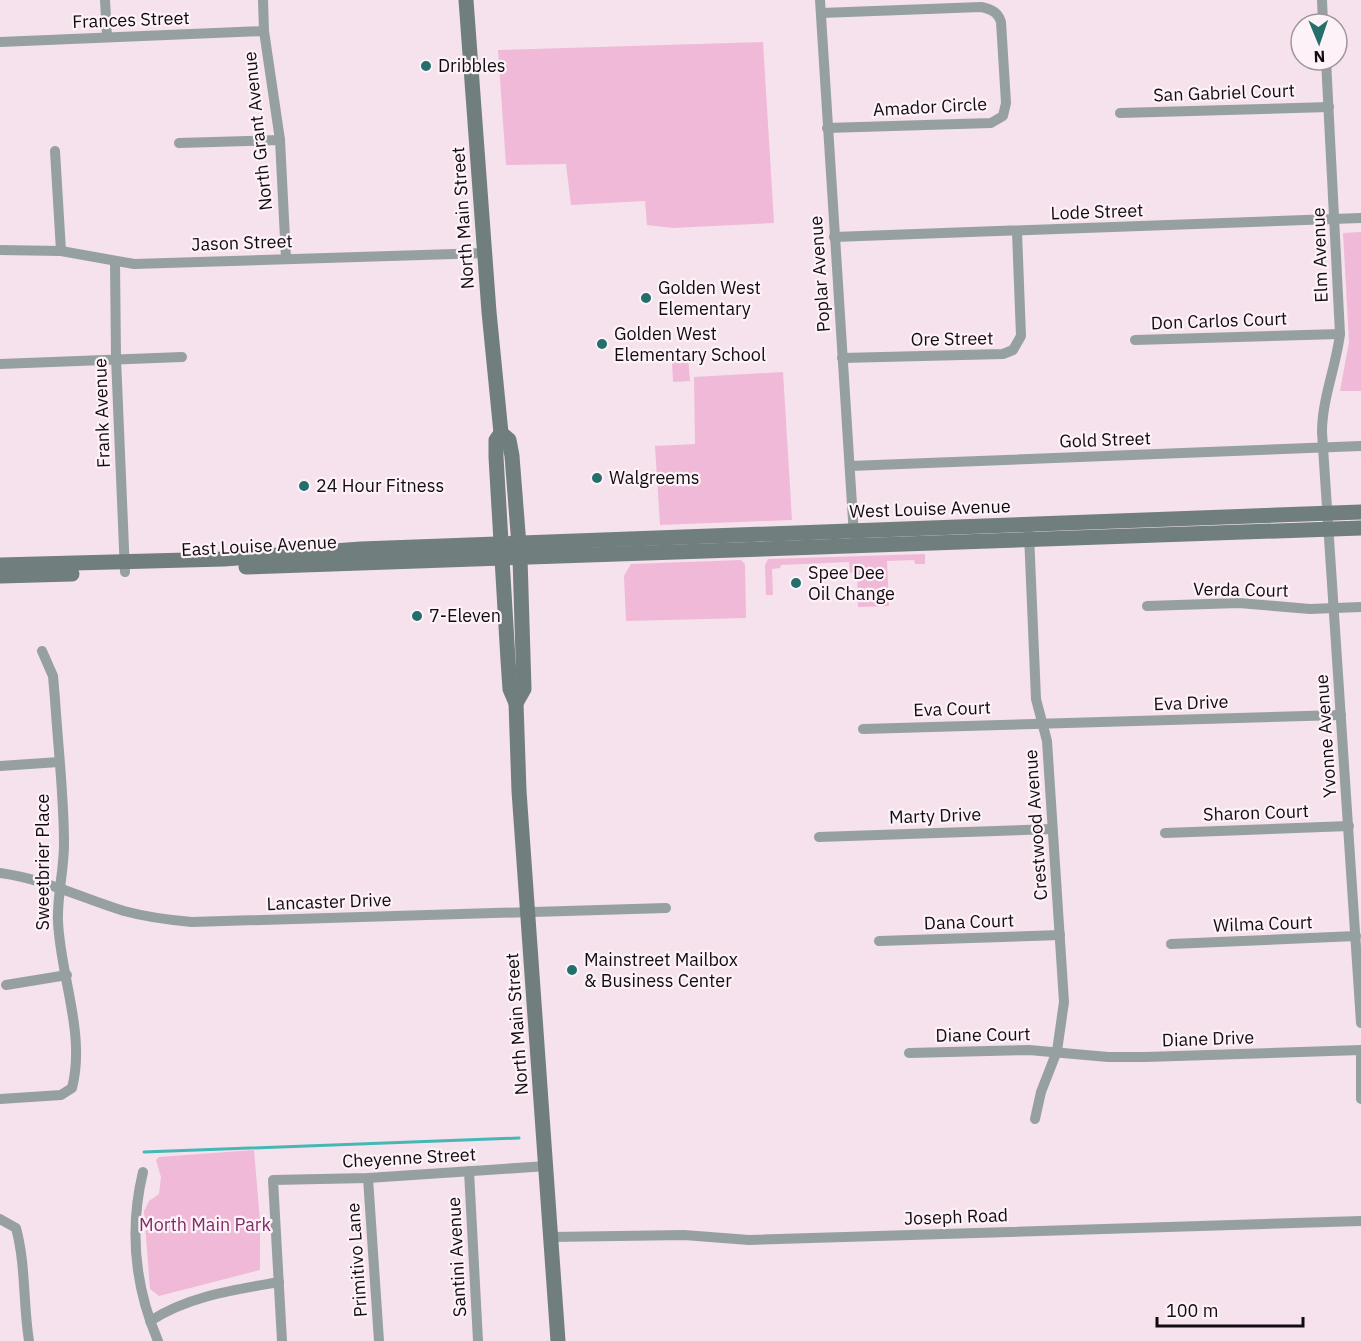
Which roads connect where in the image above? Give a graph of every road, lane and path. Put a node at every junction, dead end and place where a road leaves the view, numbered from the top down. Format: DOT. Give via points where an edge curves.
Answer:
graph roads {
  1 [pos="105,0"];
  2 [pos="263,0"];
  3 [pos="466,0"];
  4 [pos="820,0"];
  5 [pos="821,13"];
  6 [pos="264,31"];
  7 [pos="107,37"];
  8 [pos="0,42"];
  9 [pos="1327,72"];
  10 [pos="1329,107"];
  11 [pos="1120,113"];
  12 [pos="827,128"];
  13 [pos="280,140"];
  14 [pos="179,144"];
  15 [pos="55,151"];
  16 [pos="1361,218"];
  17 [pos="1336,219"];
  18 [pos="1017,232"];
  19 [pos="834,237"];
  20 [pos="0,250"];
  21 [pos="61,251"];
  22 [pos="486,253"];
  23 [pos="286,258"];
  24 [pos="115,262"];
  25 [pos="1340,334"];
  26 [pos="1135,340"];
  27 [pos="182,357"];
  28 [pos="116,358"];
  29 [pos="842,358"];
  30 [pos="0,364"];
  31 [pos="501,433"];
  32 [pos="1361,446"];
  33 [pos="1323,447"];
  34 [pos="850,466"];
  35 [pos="1361,512"];
  36 [pos="1328,513"];
  37 [pos="1361,528"];
  38 [pos="1329,529"];
  39 [pos="1029,532"];
  40 [pos="854,539"];
  41 [pos="520,550"];
  42 [pos="502,551"];
  43 [pos="0,565"];
  44 [pos="125,567"];
  45 [pos="0,576"];
  46 [pos="1147,606"];
  47 [pos="1361,607"];
  48 [pos="1335,608"];
  49 [pos="42,651"];
  50 [pos="516,703"];
  51 [pos="1341,715"];
  52 [pos="1042,724"];
  53 [pos="863,729"];
  54 [pos="59,762"];
  55 [pos="0,766"];
  56 [pos="1349,826"];
  57 [pos="1052,829"];
  58 [pos="1165,832"];
  59 [pos="819,837"];
  60 [pos="0,873"];
  61 [pos="60,888"];
  62 [pos="666,908"];
  63 [pos="528,910"];
  64 [pos="1060,935"];
  65 [pos="1356,936"];
  66 [pos="879,941"];
  67 [pos="1171,944"];
  68 [pos="67,975"];
  69 [pos="6,985"];
  70 [pos="1361,1023"];
  71 [pos="1361,1050"];
  72 [pos="1057,1051"];
  73 [pos="909,1053"];
  74 [pos="1361,1056"];
  75 [pos="0,1099"];
  76 [pos="1361,1099"];
  77 [pos="1035,1119"];
  78 [pos="547,1166"];
  79 [pos="469,1171"];
  80 [pos="143,1172"];
  81 [pos="368,1178"];
  82 [pos="0,1219"];
  83 [pos="1361,1221"];
  84 [pos="552,1238"];
  85 [pos="279,1282"];
  86 [pos="150,1321"];
  87 [pos="29,1341"];
  88 [pos="158,1341"];
  89 [pos="282,1341"];
  90 [pos="379,1341"];
  91 [pos="478,1341"];
  92 [pos="558,1341"];
  1 -- 7 [label="street"];
  2 -- 6 [label="street, North Grant Avenue"];
  3 -- 22 [label="main road, North Main Street"];
  4 -- 5 [label="street, Poplar Avenue"];
  5 -- 12 [label="street, Poplar Avenue"];
  5 -- 12 [label="street, Amador Circle" via="981,7 991,10 1001,22 1006,103 1003,116 991,123"];
  6 -- 7 [label="street, Frances Street"];
  6 -- 13 [label="street, North Grant Avenue"];
  7 -- 8 [label="street, Frances Street"];
  9 -- 10 [label="street, Elm Avenue"];
  10 -- 11 [label="street, San Gabriel Court"];
  10 -- 17 [label="street, Elm Avenue"];
  12 -- 19 [label="street, Poplar Avenue"];
  13 -- 14 [label="street"];
  13 -- 23 [label="street, North Grant Avenue"];
  15 -- 21 [label="street"];
  16 -- 17 [label="street, Lode Street"];
  17 -- 18 [label="street, Lode Street"];
  17 -- 25 [label="street, Elm Avenue"];
  18 -- 19 [label="street, Lode Street"];
  18 -- 29 [label="street, Ore Street" via="1021,336 1013,350 1003,354"];
  19 -- 29 [label="street, Poplar Avenue"];
  20 -- 21 [label="street, Jason Street"];
  21 -- 24 [label="street, Jason Street"];
  22 -- 23 [label="street, Jason Street"];
  22 -- 31 [label="main road, North Main Street"];
  23 -- 24 [label="street, Jason Street"];
  24 -- 28 [label="street, Frank Avenue"];
  25 -- 26 [label="street, Don Carlos Court"];
  25 -- 33 [label="street, Elm Avenue" via="1322,414"];
  27 -- 28 [label="street"];
  28 -- 30 [label="street"];
  28 -- 44 [label="street, Frank Avenue"];
  29 -- 34 [label="street, Poplar Avenue"];
  31 -- 41 [label="main road, North Main Street" via="509,440 512,456"];
  31 -- 42 [label="main road, North Main Street" via="496,440"];
  32 -- 33 [label="street, Gold Street"];
  33 -- 34 [label="street, Gold Street"];
  33 -- 36 [label="street, Yvonne Avenue"];
  34 -- 40 [label="street, Poplar Avenue"];
  35 -- 36 [label="main road, West Louise Avenue"];
  36 -- 38 [label="street, Yvonne Avenue"];
  36 -- 39 [label="main road, West Louise Avenue"];
  37 -- 38 [label="main road, West Louise Avenue"];
  38 -- 39 [label="main road, West Louise Avenue"];
  38 -- 48 [label="street, Yvonne Avenue"];
  39 -- 40 [label="main road, West Louise Avenue"];
  39 -- 52 [label="street, Crestwood Avenue" via="1036,699"];
  40 -- 41 [label="main road, West Louise Avenue"];
  41 -- 42 [label="main road, East Louise Avenue"];
  41 -- 50 [label="main road, North Main Street" via="524,689"];
  42 -- 44 [label="main road, East Louise Avenue"];
  42 -- 50 [label="main road, North Main Street" via="510,689"];
  43 -- 44 [label="main road, East Louise Avenue"];
  44 -- 45 [label="main road, East Louise Avenue"];
  46 -- 48 [label="street, Verda Court" via="1239,603"];
  47 -- 48 [label="street, Verda Court"];
  48 -- 51 [label="street, Yvonne Avenue"];
  49 -- 54 [label="street, Sweetbrier Place" via="53,676"];
  50 -- 63 [label="main road, North Main Street"];
  51 -- 52 [label="street, Eva Drive"];
  51 -- 56 [label="street, Yvonne Avenue"];
  52 -- 53 [label="street, Eva Court"];
  52 -- 57 [label="street, Crestwood Avenue" via="1047,741"];
  54 -- 55 [label="street"];
  54 -- 61 [label="street, Sweetbrier Place" via="64,843"];
  56 -- 58 [label="street, Sharon Court"];
  56 -- 65 [label="street, Yvonne Avenue"];
  57 -- 59 [label="street, Marty Drive"];
  57 -- 64 [label="street, Crestwood Avenue"];
  60 -- 61 [label="street, Lancaster Drive"];
  61 -- 63 [label="street, Lancaster Drive" via="124,911 192,922"];
  61 -- 68 [label="street, Sweetbrier Place" via="59,938"];
  62 -- 63 [label="street, Lancaster Drive"];
  63 -- 78 [label="main road, North Main Street"];
  64 -- 66 [label="street, Dana Court"];
  64 -- 72 [label="street, Crestwood Avenue" via="1064,1002"];
  65 -- 67 [label="street, Wilma Court"];
  65 -- 70 [label="street, Yvonne Avenue"];
  68 -- 69 [label="street"];
  68 -- 75 [label="street, Sweetbrier Place" via="75,1076 69,1091 61,1095"];
  71 -- 72 [label="street, Diane Drive" via="1117,1058"];
  72 -- 73 [label="street, Diane Court"];
  72 -- 77 [label="street, Crestwood Avenue"];
  74 -- 76 [label="street"];
  78 -- 79 [label="street, Cheyenne Street"];
  78 -- 84 [label="main road, North Main Street"];
  79 -- 81 [label="street, Cheyenne Street"];
  79 -- 91 [label="street, Santini Avenue"];
  80 -- 86 [label="street" via="134,1227 139,1281"];
  81 -- 85 [label="street, Cheyenne Street" via="273,1180"];
  81 -- 90 [label="street, Primitivo Lane"];
  82 -- 87 [label="street" via="16,1228 21,1245"];
  83 -- 84 [label="street, Joseph Road" via="749,1240 684,1235"];
  84 -- 92 [label="main road, North Main Street"];
  85 -- 86 [label="street" via="211,1294 168,1309"];
  85 -- 89 [label="street"];
  86 -- 88 [label="street"];
}
